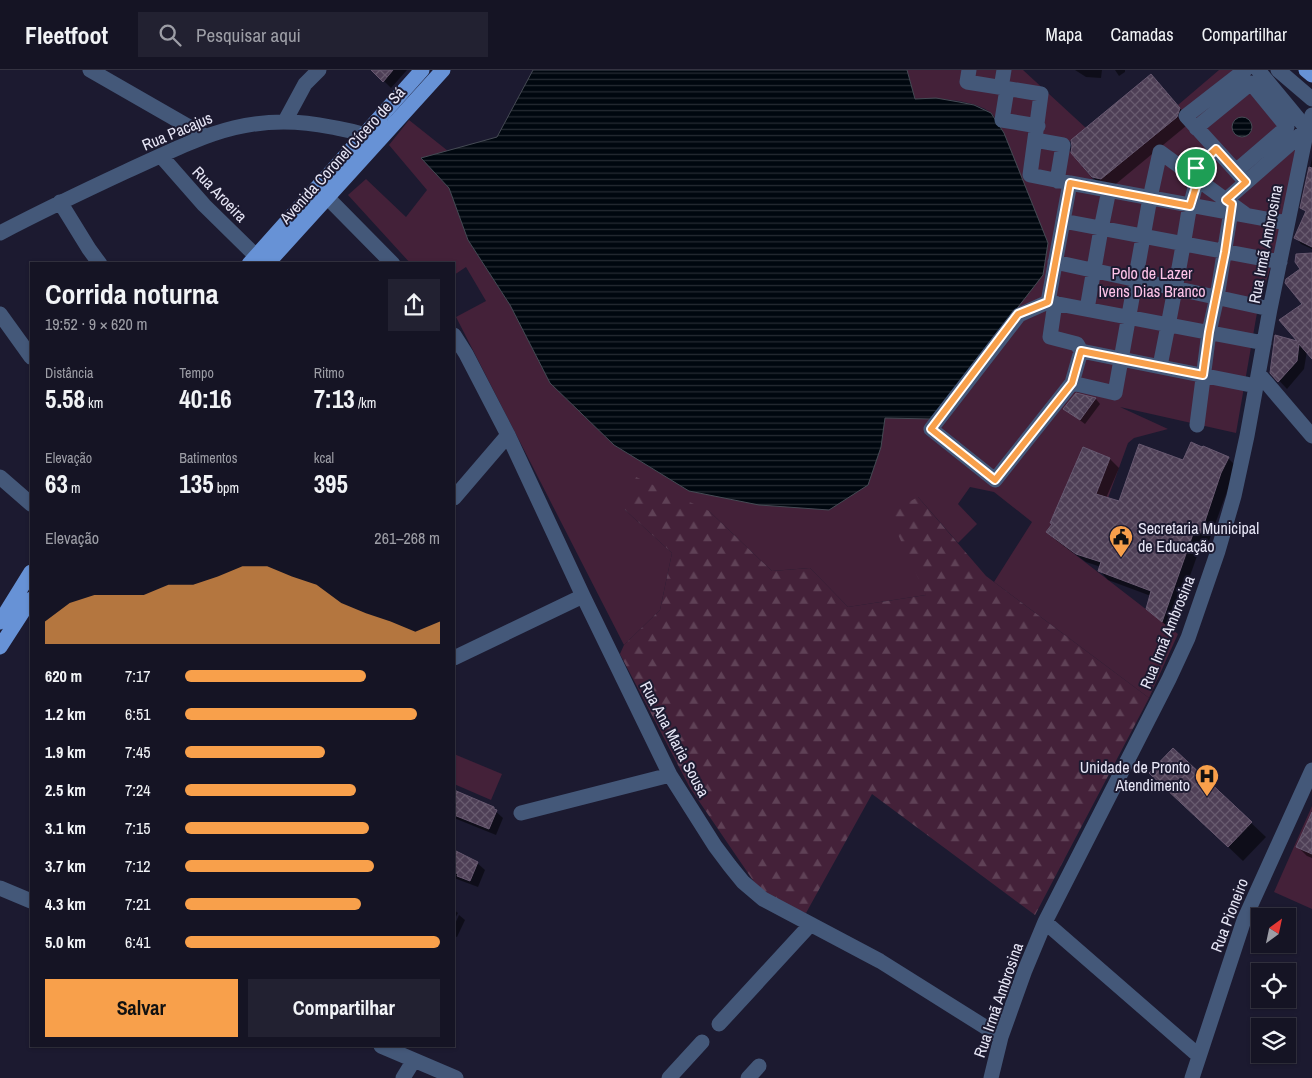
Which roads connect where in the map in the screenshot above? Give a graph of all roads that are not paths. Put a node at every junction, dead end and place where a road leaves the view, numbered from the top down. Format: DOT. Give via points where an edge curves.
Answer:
graph roads {
  1 [pos="90,70"];
  2 [pos="319,70"];
  3 [pos="422,70"];
  4 [pos="442,70"];
  5 [pos="969,70"];
  6 [pos="1004,70"];
  7 [pos="1278,70"];
  8 [pos="1306,70"];
  9 [pos="1254,74"];
  10 [pos="1312,75"];
  11 [pos="1004,88"];
  12 [pos="1312,99"];
  13 [pos="285,121"];
  14 [pos="1291,122"];
  15 [pos="1310,126"];
  16 [pos="364,133"];
  17 [pos="1036,133"];
  18 [pos="205,136"];
  19 [pos="379,140"];
  20 [pos="1216,149"];
  21 [pos="160,156"];
  22 [pos="1241,177"];
  23 [pos="1198,180"];
  24 [pos="1064,182"];
  25 [pos="317,186"];
  26 [pos="1109,190"];
  27 [pos="328,198"];
  28 [pos="1150,198"];
  29 [pos="60,202"];
  30 [pos="1190,206"];
  31 [pos="1229,206"];
  32 [pos="1063,221"];
  33 [pos="1287,223"];
  34 [pos="1101,229"];
  35 [pos="0,233"];
  36 [pos="1143,236"];
  37 [pos="1184,244"];
  38 [pos="1225,252"];
  39 [pos="257,261"];
  40 [pos="99,262"];
  41 [pos="390,262"];
  42 [pos="1055,262"];
  43 [pos="1280,262"];
  44 [pos="1093,270"];
  45 [pos="1135,279"];
  46 [pos="1176,288"];
  47 [pos="1217,297"];
  48 [pos="1051,303"];
  49 [pos="1087,309"];
  50 [pos="1270,309"];
  51 [pos="0,314"];
  52 [pos="1128,317"];
  53 [pos="1168,325"];
  54 [pos="1209,332"];
  55 [pos="455,336"];
  56 [pos="1264,343"];
  57 [pos="1081,351"];
  58 [pos="30,356"];
  59 [pos="1121,359"];
  60 [pos="1160,366"];
  61 [pos="1203,375"];
  62 [pos="1258,380"];
  63 [pos="1072,383"];
  64 [pos="1197,425"];
  65 [pos="508,435"];
  66 [pos="1312,436"];
  67 [pos="0,477"];
  68 [pos="455,497"];
  69 [pos="30,503"];
  70 [pos="30,574"];
  71 [pos="583,596"];
  72 [pos="30,601"];
  73 [pos="0,622"];
  74 [pos="0,647"];
  75 [pos="455,658"];
  76 [pos="1312,770"];
  77 [pos="670,775"];
  78 [pos="521,813"];
  79 [pos="0,888"];
  80 [pos="30,901"];
  81 [pos="1045,922"];
  82 [pos="810,925"];
  83 [pos="719,1024"];
  84 [pos="1001,1037"];
  85 [pos="702,1042"];
  86 [pos="383,1047"];
  87 [pos="1198,1056"];
  88 [pos="414,1060"];
  89 [pos="759,1066"];
  90 [pos="403,1078"];
  91 [pos="456,1078"];
  92 [pos="669,1078"];
  93 [pos="748,1078"];
  94 [pos="991,1078"];
  95 [pos="1192,1078"];
  1 -- 18 [label="street"];
  2 -- 13 [label="street" via="305,84"];
  3 -- 16 [label="main road, Avenida Coronel Cícero de Sá"];
  4 -- 19 [label="main road, Avenida Coronel Cícero de Sá"];
  5 -- 11 [label="street" via="967,82"];
  6 -- 11 [label="street"];
  7 -- 12 [label="street"];
  8 -- 10 [label="main road"];
  9 -- 14 [label="street"];
  9 -- 20 [label="street" via="1186,116"];
  11 -- 17 [label="street" via="1002,120"];
  11 -- 17 [label="street" via="1041,94"];
  13 -- 16 [label="street, Rua Pacajus"];
  13 -- 18 [label="street, Rua Pacajus" via="246,125"];
  14 -- 15 [label="street"];
  14 -- 22 [label="street"];
  15 -- 22 [label="street"];
  15 -- 33 [label="street, Rua Irmã Ambrosina"];
  16 -- 19 [label="street, Rua Pacajus"];
  16 -- 25 [label="main road, Avenida Coronel Cícero de Sá"];
  17 -- 24 [label="street" via="1063,145"];
  17 -- 24 [label="street" via="1030,175"];
  18 -- 21 [label="street, Rua Pacajus"];
  19 -- 27 [label="main road, Avenida Coronel Cícero de Sá"];
  20 -- 22 [label="street"];
  20 -- 23 [label="street" via="1196,168"];
  21 -- 29 [label="street, Rua Pacajus"];
  21 -- 39 [label="street, Rua Aroeira"];
  22 -- 31 [label="street"];
  23 -- 28 [label="street" via="1160,152"];
  23 -- 30 [label="street"];
  23 -- 31 [label="street"];
  24 -- 26 [label="street"];
  24 -- 32 [label="street"];
  25 -- 27 [label="street"];
  25 -- 39 [label="main road, Avenida Coronel Cícero de Sá"];
  26 -- 28 [label="street"];
  26 -- 34 [label="street"];
  27 -- 39 [label="main road, Avenida Coronel Cícero de Sá"];
  27 -- 41 [label="street"];
  28 -- 30 [label="street"];
  28 -- 36 [label="street"];
  29 -- 35 [label="street, Rua Pacajus"];
  29 -- 40 [label="street"];
  30 -- 31 [label="street"];
  30 -- 37 [label="street"];
  31 -- 33 [label="street" via="1248,216"];
  31 -- 38 [label="street"];
  32 -- 34 [label="street"];
  32 -- 42 [label="street"];
  33 -- 43 [label="street, Rua Irmã Ambrosina"];
  34 -- 36 [label="street"];
  34 -- 44 [label="street"];
  36 -- 37 [label="street"];
  36 -- 45 [label="street"];
  37 -- 38 [label="street"];
  37 -- 46 [label="street"];
  38 -- 43 [label="street"];
  38 -- 47 [label="street"];
  42 -- 44 [label="street"];
  42 -- 48 [label="street"];
  43 -- 50 [label="street, Rua Irmã Ambrosina"];
  44 -- 45 [label="street"];
  44 -- 49 [label="street"];
  45 -- 46 [label="street"];
  45 -- 52 [label="street"];
  46 -- 47 [label="street"];
  46 -- 53 [label="street"];
  47 -- 50 [label="street"];
  47 -- 54 [label="street"];
  48 -- 49 [label="street"];
  48 -- 57 [label="street" via="1050,337 1077,344"];
  48 -- 63 [label="street" via="1018,314 931,429 995,480"];
  49 -- 52 [label="street"];
  50 -- 56 [label="street, Rua Irmã Ambrosina"];
  51 -- 58 [label="street"];
  52 -- 53 [label="street"];
  52 -- 59 [label="street"];
  53 -- 54 [label="street"];
  53 -- 60 [label="street"];
  54 -- 56 [label="street"];
  54 -- 61 [label="street"];
  55 -- 65 [label="street, Rua Ana Maria Sousa"];
  56 -- 62 [label="street, Rua Irmã Ambrosina"];
  57 -- 59 [label="street"];
  57 -- 63 [label="street"];
  59 -- 60 [label="street"];
  59 -- 63 [label="street" via="1115,393"];
  60 -- 61 [label="street"];
  61 -- 62 [label="street"];
  61 -- 64 [label="street"];
  62 -- 66 [label="street"];
  62 -- 81 [label="street, Rua Irmã Ambrosina" via="1227,523 1188,638"];
  65 -- 68 [label="street"];
  65 -- 71 [label="street, Rua Ana Maria Sousa"];
  67 -- 69 [label="street"];
  70 -- 73 [label="main road"];
  71 -- 75 [label="street"];
  71 -- 77 [label="street, Rua Ana Maria Sousa"];
  72 -- 74 [label="main road"];
  76 -- 87 [label="street, Rua Pioneiro" via="1247,913"];
  77 -- 78 [label="street"];
  77 -- 82 [label="street, Rua Ana Maria Sousa" via="715,846 743,882 763,899"];
  79 -- 80 [label="street"];
  81 -- 84 [label="street, Rua Irmã Ambrosina"];
  81 -- 87 [label="street"];
  82 -- 83 [label="street"];
  82 -- 84 [label="street, Rua Ana Maria Sousa" via="897,971"];
  84 -- 94 [label="street, Rua Irmã Ambrosina"];
  85 -- 92 [label="street"];
  86 -- 88 [label="street"];
  87 -- 95 [label="street, Rua Pioneiro"];
  88 -- 90 [label="street"];
  88 -- 91 [label="street"];
  89 -- 93 [label="street"];
}
